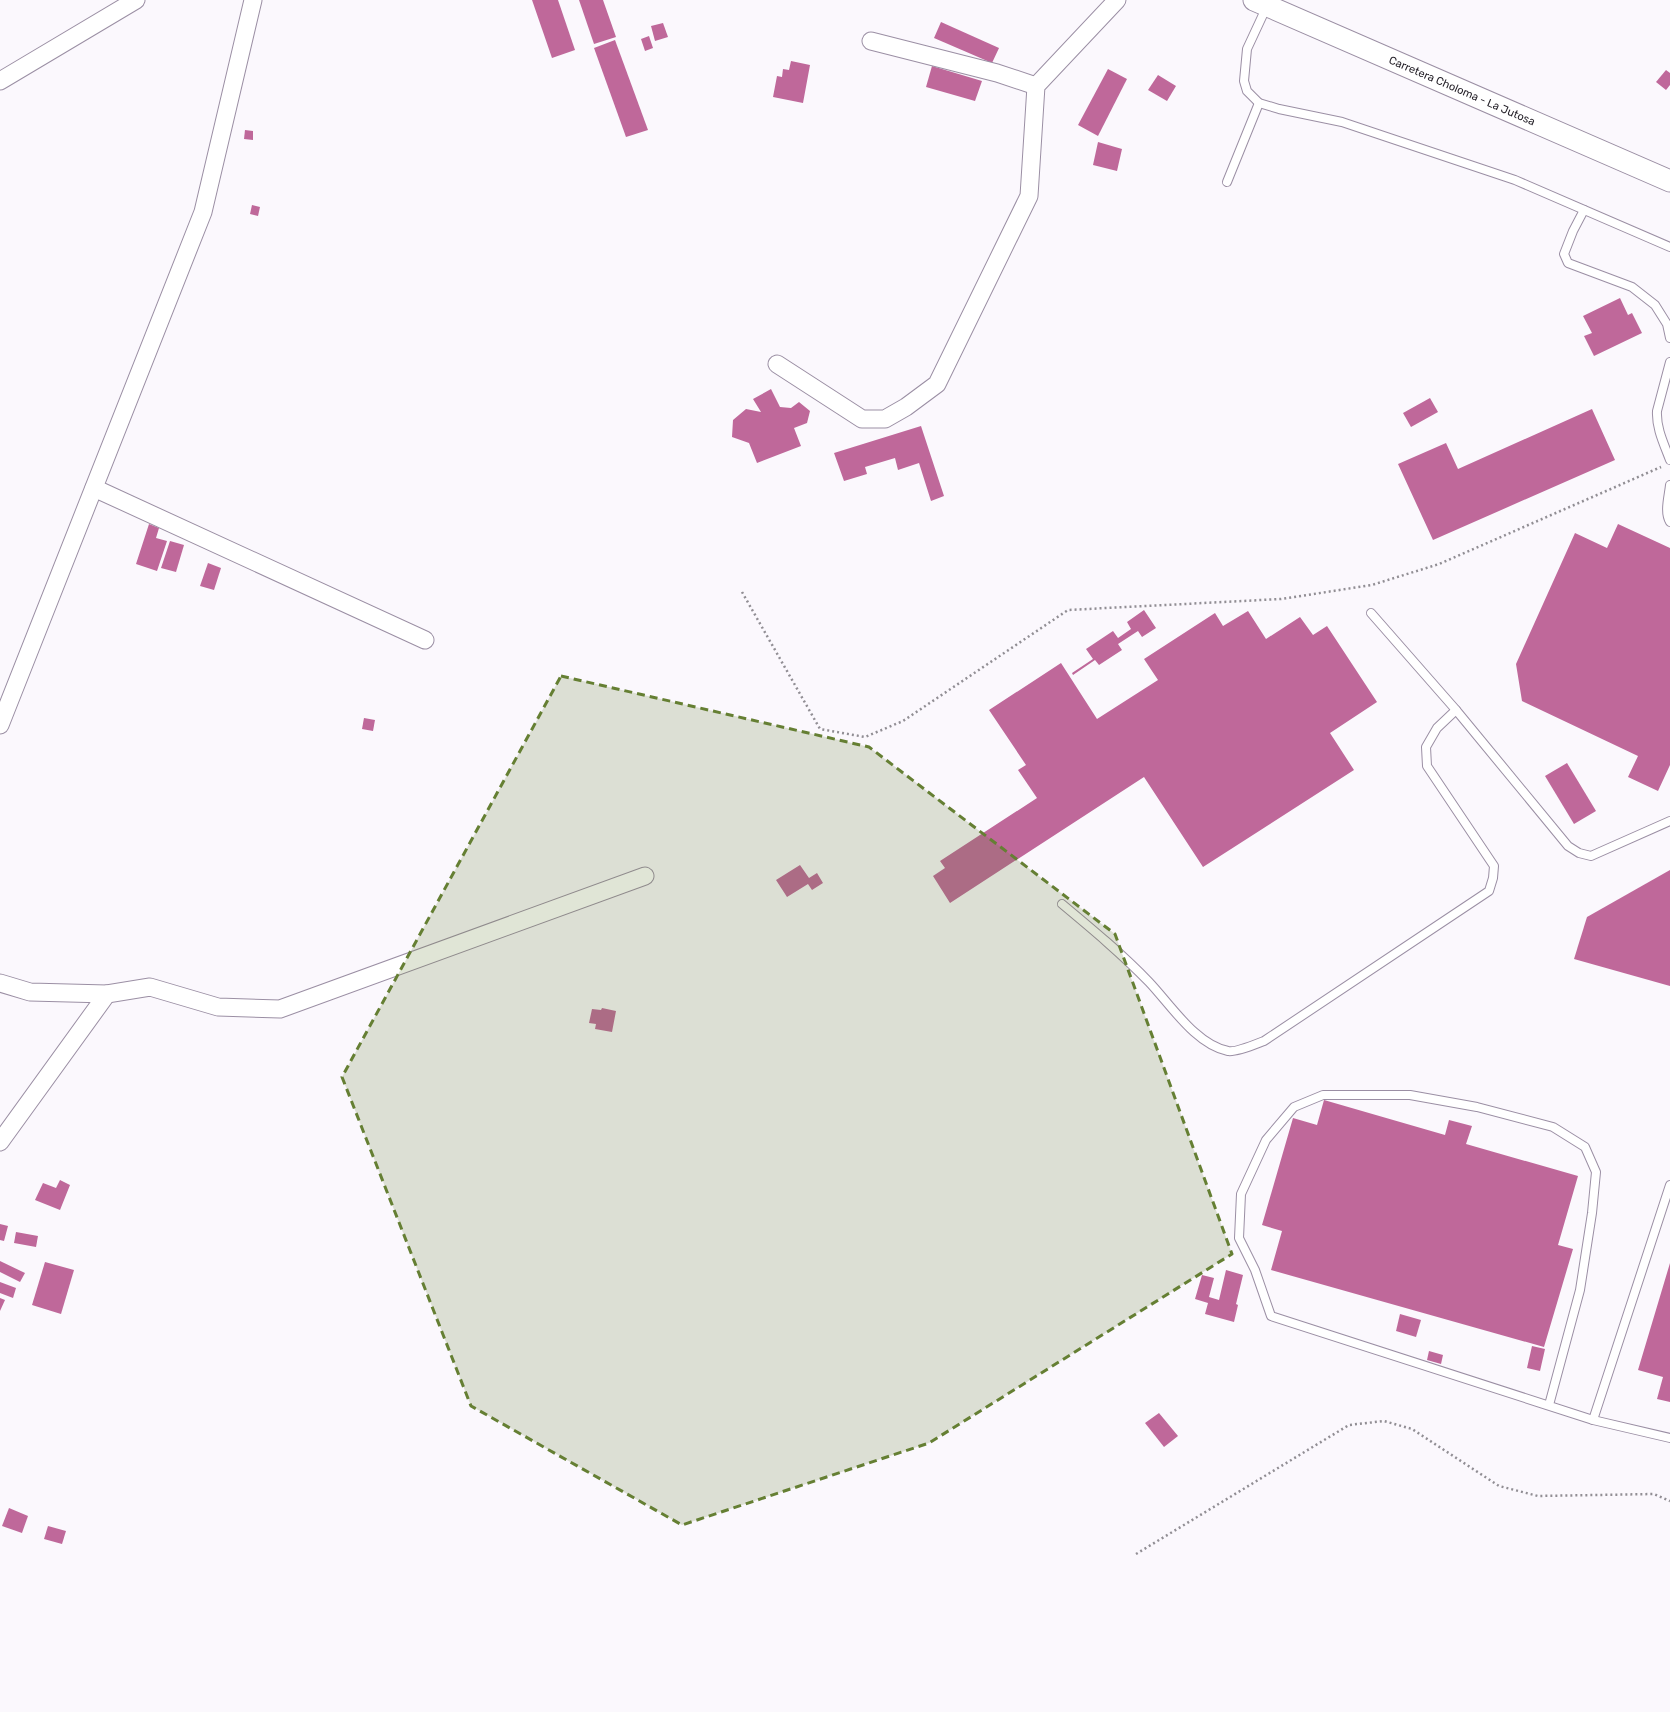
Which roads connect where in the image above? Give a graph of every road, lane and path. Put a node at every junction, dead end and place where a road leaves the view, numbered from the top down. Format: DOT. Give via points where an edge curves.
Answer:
graph roads {
  1 [pos="136,0"];
  2 [pos="253,0"];
  3 [pos="1117,0"];
  4 [pos="1261,3"];
  5 [pos="871,41"];
  6 [pos="0,81"];
  7 [pos="1036,86"];
  8 [pos="1258,103"];
  9 [pos="1670,181"];
  10 [pos="1227,182"];
  11 [pos="1584,210"];
  12 [pos="1670,247"];
  13 [pos="1670,338"];
  14 [pos="1670,362"];
  15 [pos="777,364"];
  16 [pos="1670,460"];
  17 [pos="1663,467"];
  18 [pos="1670,485"];
  19 [pos="94,488"];
  20 [pos="1670,522"];
  21 [pos="742,592"];
  22 [pos="1371,613"];
  23 [pos="425,640"];
  24 [pos="1456,710"];
  25 [pos="0,725"];
  26 [pos="1670,821"];
  27 [pos="645,876"];
  28 [pos="1062,904"];
  29 [pos="0,983"];
  30 [pos="107,994"];
  31 [pos="0,1142"];
  32 [pos="1670,1185"];
  33 [pos="1549,1405"];
  34 [pos="1593,1420"];
  35 [pos="1670,1438"];
  36 [pos="1670,1501"];
  37 [pos="1136,1554"];
  1 -- 6 [label="street"];
  2 -- 19 [label="street" via="203,212"];
  3 -- 7 [label="street"];
  4 -- 8 [label="lane" via="1247,49 1244,81 1247,91"];
  4 -- 9 [label="street, Carretera Choloma - La Jutosa"];
  5 -- 7 [label="street" via="997,73"];
  7 -- 15 [label="street" via="1029,196 937,384 885,419 862,419"];
  8 -- 10 [label="lane"];
  8 -- 11 [label="lane" via="1342,122 1515,180"];
  11 -- 12 [label="lane"];
  11 -- 13 [label="lane" via="1564,254 1568,263 1632,287 1655,305 1667,324"];
  14 -- 16 [label="lane" via="1656,419"];
  17 -- 21 [label="path" via="1439,564 1372,585 1281,600 1068,610 903,722 865,737 820,729"];
  18 -- 20 [label="lane"];
  19 -- 23 [label="street"];
  19 -- 25 [label="street"];
  22 -- 24 [label="lane"];
  24 -- 26 [label="lane" via="1568,846 1579,853 1591,856"];
  24 -- 28 [label="lane" via="1437,728 1426,747 1427,766 1494,866 1489,891 1264,1041 1230,1052 1212,1045 1192,1029 1148,982 1090,927"];
  27 -- 30 [label="street" via="280,1009 218,1007 150,986"];
  29 -- 30 [label="street" via="30,992"];
  30 -- 31 [label="street"];
  32 -- 34 [label="lane"];
  33 -- 33 [label="lane" via="1271,1316 1255,1270 1239,1238 1241,1194 1266,1140 1294,1107 1323,1095 1410,1095 1477,1107 1553,1127 1585,1148 1596,1172 1592,1213 1580,1290"];
  33 -- 34 [label="lane"];
  34 -- 35 [label="lane"];
  36 -- 37 [label="path" via="1654,1494 1538,1496 1499,1486 1412,1429 1384,1421 1349,1425"];
}
